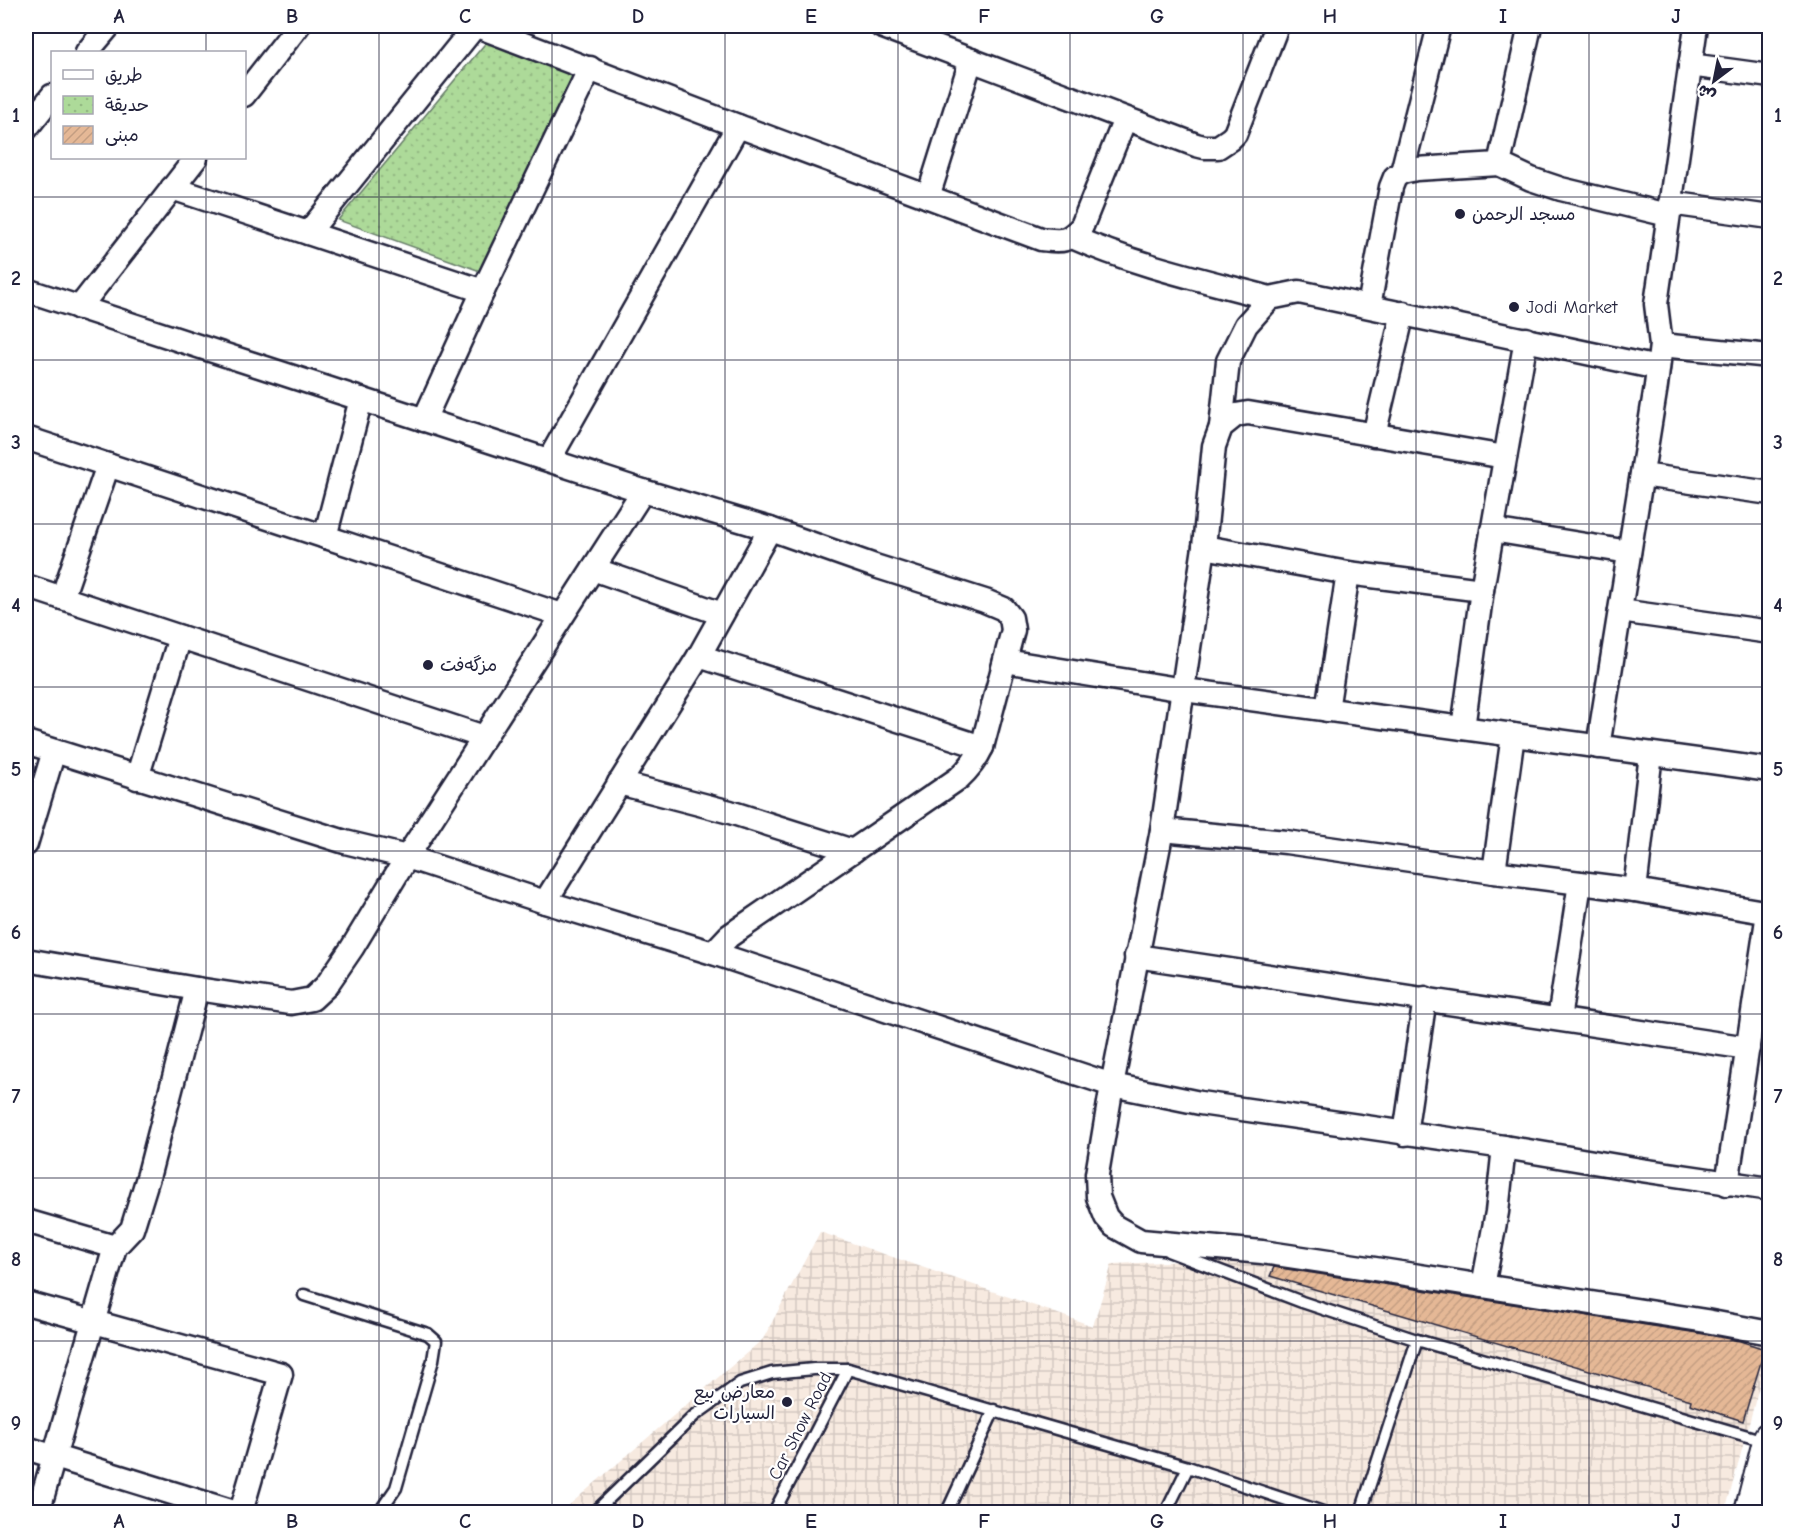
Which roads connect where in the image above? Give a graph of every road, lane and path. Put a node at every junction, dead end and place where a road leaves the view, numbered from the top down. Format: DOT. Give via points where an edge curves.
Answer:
graph roads {
  1 [pos="109,26"];
  2 [pos="298,26"];
  3 [pos="476,26"];
  4 [pos="881,26"];
  5 [pos="1277,26"];
  6 [pos="1439,26"];
  7 [pos="1530,26"];
  8 [pos="1696,26"];
  9 [pos="521,33"];
  10 [pos="88,51"];
  11 [pos="971,60"];
  12 [pos="1690,65"];
  13 [pos="591,68"];
  14 [pos="1770,76"];
  15 [pos="246,92"];
  16 [pos="51,97"];
  17 [pos="1125,119"];
  18 [pos="738,126"];
  19 [pos="26,129"];
  20 [pos="195,159"];
  21 [pos="1499,164"];
  22 [pos="1402,172"];
  23 [pos="172,188"];
  24 [pos="928,197"];
  25 [pos="1669,209"];
  26 [pos="1770,217"];
  27 [pos="308,233"];
  28 [pos="1072,237"];
  29 [pos="26,290"];
  30 [pos="483,291"];
  31 [pos="1270,298"];
  32 [pos="1369,306"];
  33 [pos="79,308"];
  34 [pos="1402,313"];
  35 [pos="1526,339"];
  36 [pos="1661,345"];
  37 [pos="1770,357"];
  38 [pos="1658,368"];
  39 [pos="361,399"];
  40 [pos="424,420"];
  41 [pos="1221,427"];
  42 [pos="1374,435"];
  43 [pos="26,438"];
  44 [pos="1505,457"];
  45 [pos="549,460"];
  46 [pos="108,465"];
  47 [pos="1642,475"];
  48 [pos="644,491"];
  49 [pos="1770,493"];
  50 [pos="770,529"];
  51 [pos="1492,530"];
  52 [pos="325,537"];
  53 [pos="1204,548"];
  54 [pos="1629,552"];
  55 [pos="593,569"];
  56 [pos="1348,573"];
  57 [pos="26,586"];
  58 [pos="1482,590"];
  59 [pos="62,598"];
  60 [pos="1620,611"];
  61 [pos="562,615"];
  62 [pos="722,615"];
  63 [pos="1770,632"];
  64 [pos="180,637"];
  65 [pos="699,656"];
  66 [pos="1005,661"];
  67 [pos="1184,690"];
  68 [pos="1327,710"];
  69 [pos="1463,728"];
  70 [pos="1513,735"];
  71 [pos="484,737"];
  72 [pos="26,742"];
  73 [pos="982,747"];
  74 [pos="1598,747"];
  75 [pos="54,751"];
  76 [pos="1651,754"];
  77 [pos="1770,770"];
  78 [pos="137,778"];
  79 [pos="619,783"];
  80 [pos="1162,830"];
  81 [pos="26,844"];
  82 [pos="853,851"];
  83 [pos="407,857"];
  84 [pos="1494,872"];
  85 [pos="1580,883"];
  86 [pos="1635,890"];
  87 [pos="545,902"];
  88 [pos="1769,913"];
  89 [pos="713,953"];
  90 [pos="1136,956"];
  91 [pos="26,960"];
  92 [pos="197,989"];
  93 [pos="1425,999"];
  94 [pos="1559,1019"];
  95 [pos="1748,1048"];
  96 [pos="1112,1084"];
  97 [pos="1405,1134"];
  98 [pos="1504,1147"];
  99 [pos="1727,1184"];
  100 [pos="1770,1189"];
  101 [pos="26,1221"];
  102 [pos="1141,1241"];
  103 [pos="115,1247"];
  104 [pos="1483,1286"];
  105 [pos="304,1295"];
  106 [pos="26,1303"];
  107 [pos="93,1322"];
  108 [pos="1770,1333"];
  109 [pos="1418,1340"];
  110 [pos="848,1369"];
  111 [pos="994,1410"];
  112 [pos="1769,1440"];
  113 [pos="26,1448"];
  114 [pos="54,1457"];
  115 [pos="1188,1467"];
  116 [pos="1755,1507"];
  117 [pos="38,1512"];
  118 [pos="234,1512"];
  119 [pos="241,1512"];
  120 [pos="377,1512"];
  121 [pos="595,1512"];
  122 [pos="774,1512"];
  123 [pos="947,1512"];
  124 [pos="1166,1512"];
  125 [pos="1323,1512"];
  126 [pos="1361,1512"];
  1 -- 10 [label="street"];
  2 -- 15 [label="street"];
  3 -- 9 [label="street"];
  3 -- 27 [label="street"];
  4 -- 11 [label="street"];
  5 -- 17 [label="street" via="1238,128 1218,147 1204,147"];
  6 -- 22 [label="street"];
  7 -- 21 [label="street"];
  8 -- 12 [label="street"];
  9 -- 13 [label="street"];
  11 -- 17 [label="street"];
  11 -- 24 [label="street"];
  12 -- 14 [label="street"];
  12 -- 25 [label="street"];
  13 -- 18 [label="street"];
  13 -- 30 [label="street"];
  16 -- 19 [label="street"];
  17 -- 28 [label="street" via="1082,226"];
  18 -- 24 [label="street"];
  18 -- 45 [label="street"];
  20 -- 23 [label="street"];
  21 -- 22 [label="street"];
  21 -- 25 [label="street" via="1561,189"];
  22 -- 32 [label="street" via="1391,187"];
  23 -- 27 [label="street"];
  23 -- 33 [label="street"];
  24 -- 28 [label="street" via="1041,239 1060,241"];
  25 -- 26 [label="street"];
  25 -- 36 [label="street" via="1656,304"];
  27 -- 30 [label="street"];
  28 -- 31 [label="street" via="1167,271"];
  29 -- 33 [label="street"];
  30 -- 40 [label="street"];
  31 -- 32 [label="street" via="1299,292"];
  31 -- 41 [label="street" via="1246,325 1228,361"];
  32 -- 34 [label="street"];
  33 -- 39 [label="street"];
  34 -- 35 [label="street"];
  34 -- 42 [label="street"];
  35 -- 38 [label="street"];
  35 -- 44 [label="street"];
  36 -- 37 [label="street"];
  36 -- 38 [label="street"];
  38 -- 47 [label="street"];
  39 -- 40 [label="street"];
  39 -- 52 [label="street"];
  40 -- 45 [label="street"];
  41 -- 42 [label="street" via="1236,415 1248,413"];
  41 -- 53 [label="street" via="1214,446"];
  42 -- 44 [label="street"];
  43 -- 46 [label="street"];
  44 -- 51 [label="street"];
  45 -- 48 [label="street"];
  46 -- 52 [label="street"];
  46 -- 59 [label="street"];
  47 -- 49 [label="street"];
  47 -- 54 [label="street"];
  48 -- 50 [label="street"];
  48 -- 55 [label="street"];
  50 -- 62 [label="street"];
  50 -- 66 [label="street" via="1004,609 1013,630"];
  51 -- 54 [label="street"];
  51 -- 58 [label="street"];
  52 -- 61 [label="street"];
  53 -- 56 [label="street"];
  53 -- 67 [label="street"];
  54 -- 60 [label="street"];
  55 -- 61 [label="street"];
  55 -- 62 [label="street"];
  56 -- 58 [label="street"];
  56 -- 68 [label="street"];
  57 -- 59 [label="street"];
  58 -- 69 [label="street"];
  59 -- 64 [label="street"];
  60 -- 63 [label="street"];
  60 -- 74 [label="street"];
  61 -- 71 [label="street"];
  62 -- 65 [label="street"];
  64 -- 71 [label="street"];
  64 -- 78 [label="street"];
  65 -- 73 [label="street"];
  65 -- 79 [label="street"];
  66 -- 67 [label="street"];
  66 -- 73 [label="street"];
  67 -- 68 [label="street"];
  67 -- 80 [label="street"];
  68 -- 69 [label="street"];
  69 -- 70 [label="street"];
  70 -- 74 [label="street"];
  70 -- 84 [label="street"];
  71 -- 83 [label="street"];
  72 -- 75 [label="street"];
  73 -- 82 [label="street" via="959,778"];
  74 -- 76 [label="street"];
  75 -- 78 [label="street"];
  75 -- 81 [label="street"];
  76 -- 77 [label="street"];
  76 -- 86 [label="street"];
  78 -- 83 [label="street" via="345,842"];
  79 -- 82 [label="street" via="730,812"];
  79 -- 87 [label="street"];
  80 -- 84 [label="street" via="1286,842"];
  80 -- 90 [label="street"];
  82 -- 89 [label="street" via="729,936"];
  83 -- 87 [label="street"];
  83 -- 92 [label="street" via="352,948 312,999 291,1003"];
  84 -- 85 [label="street"];
  85 -- 86 [label="street"];
  85 -- 94 [label="street"];
  86 -- 88 [label="street"];
  87 -- 89 [label="street"];
  88 -- 95 [label="street"];
  89 -- 96 [label="street"];
  90 -- 93 [label="street"];
  90 -- 96 [label="street"];
  91 -- 92 [label="street"];
  92 -- 103 [label="street" via="132,1228"];
  93 -- 94 [label="street"];
  93 -- 97 [label="street"];
  94 -- 95 [label="street"];
  95 -- 99 [label="street"];
  96 -- 97 [label="street" via="1200,1103"];
  96 -- 102 [label="street" via="1097,1174 1098,1197 1114,1226"];
  97 -- 98 [label="street"];
  98 -- 99 [label="street"];
  98 -- 104 [label="street"];
  99 -- 100 [label="street"];
  101 -- 103 [label="street"];
  102 -- 104 [label="street" via="1262,1252"];
  102 -- 109 [label="lane" via="1302,1302"];
  103 -- 107 [label="street"];
  104 -- 108 [label="street"];
  105 -- 120 [label="lane" via="428,1334 436,1341 434,1360 396,1488"];
  106 -- 107 [label="street"];
  107 -- 114 [label="street"];
  107 -- 119 [label="street" via="281,1374"];
  109 -- 112 [label="lane"];
  109 -- 126 [label="lane"];
  110 -- 111 [label="lane"];
  110 -- 121 [label="lane, Car Show Road" via="772,1373 740,1383 694,1416"];
  110 -- 122 [label="lane, Car Show Road"];
  111 -- 115 [label="lane"];
  111 -- 123 [label="lane"];
  112 -- 116 [label="main road"];
  113 -- 114 [label="street"];
  114 -- 117 [label="street"];
  114 -- 118 [label="street"];
  115 -- 124 [label="lane"];
  115 -- 125 [label="lane"];
}
